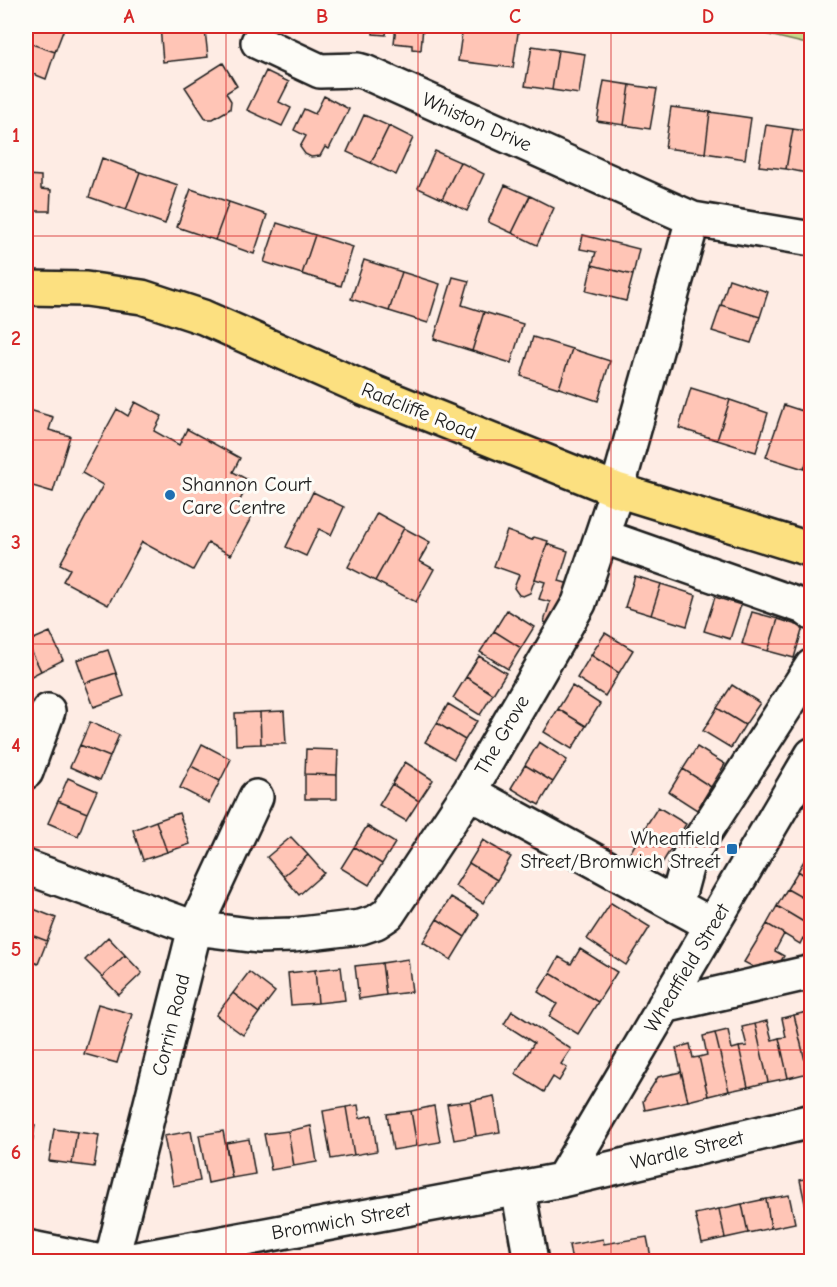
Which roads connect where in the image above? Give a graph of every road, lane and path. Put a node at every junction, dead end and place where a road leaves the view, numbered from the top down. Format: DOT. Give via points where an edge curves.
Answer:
graph roads {
  1 [pos="249,40"];
  2 [pos="693,219"];
  3 [pos="812,239"];
  4 [pos="26,288"];
  5 [pos="616,490"];
  6 [pos="602,536"];
  7 [pos="812,550"];
  8 [pos="812,613"];
  9 [pos="812,666"];
  10 [pos="48,711"];
  11 [pos="812,755"];
  12 [pos="26,772"];
  13 [pos="469,792"];
  14 [pos="256,797"];
  15 [pos="26,867"];
  16 [pos="676,905"];
  17 [pos="712,925"];
  18 [pos="195,928"];
  19 [pos="812,972"];
  20 [pos="664,1006"];
  21 [pos="812,1121"];
  22 [pos="562,1180"];
  23 [pos="518,1188"];
  24 [pos="26,1247"];
  25 [pos="101,1262"];
  26 [pos="111,1262"];
  27 [pos="121,1262"];
  28 [pos="531,1262"];
  1 -- 2 [label="street, Whiston Drive" via="320,71 366,72"];
  2 -- 3 [label="street, Whiston Drive"];
  2 -- 5 [label="street"];
  4 -- 5 [label="main road, Radcliffe Road" via="142,297 203,316 363,388"];
  5 -- 6 [label="street, The Grove"];
  5 -- 7 [label="main road, Radcliffe Road"];
  6 -- 8 [label="street"];
  6 -- 13 [label="street, The Grove" via="579,603"];
  9 -- 16 [label="street" via="689,857"];
  10 -- 12 [label="street"];
  11 -- 17 [label="street, Wheatfield Street"];
  13 -- 16 [label="street, The Grove"];
  13 -- 18 [label="street" via="388,914 376,922 361,927 258,936"];
  14 -- 18 [label="street, Corrin Road"];
  15 -- 18 [label="street"];
  16 -- 17 [label="street, The Grove"];
  17 -- 20 [label="street, Wheatfield Street"];
  18 -- 26 [label="street, Corrin Road"];
  19 -- 20 [label="street"];
  20 -- 22 [label="street, Wheatfield Street"];
  21 -- 22 [label="street, Wardle Street"];
  22 -- 23 [label="street, Bromwich Street"];
  23 -- 27 [label="street, Bromwich Street"];
  23 -- 28 [label="street"];
  24 -- 25 [label="street"];
}
